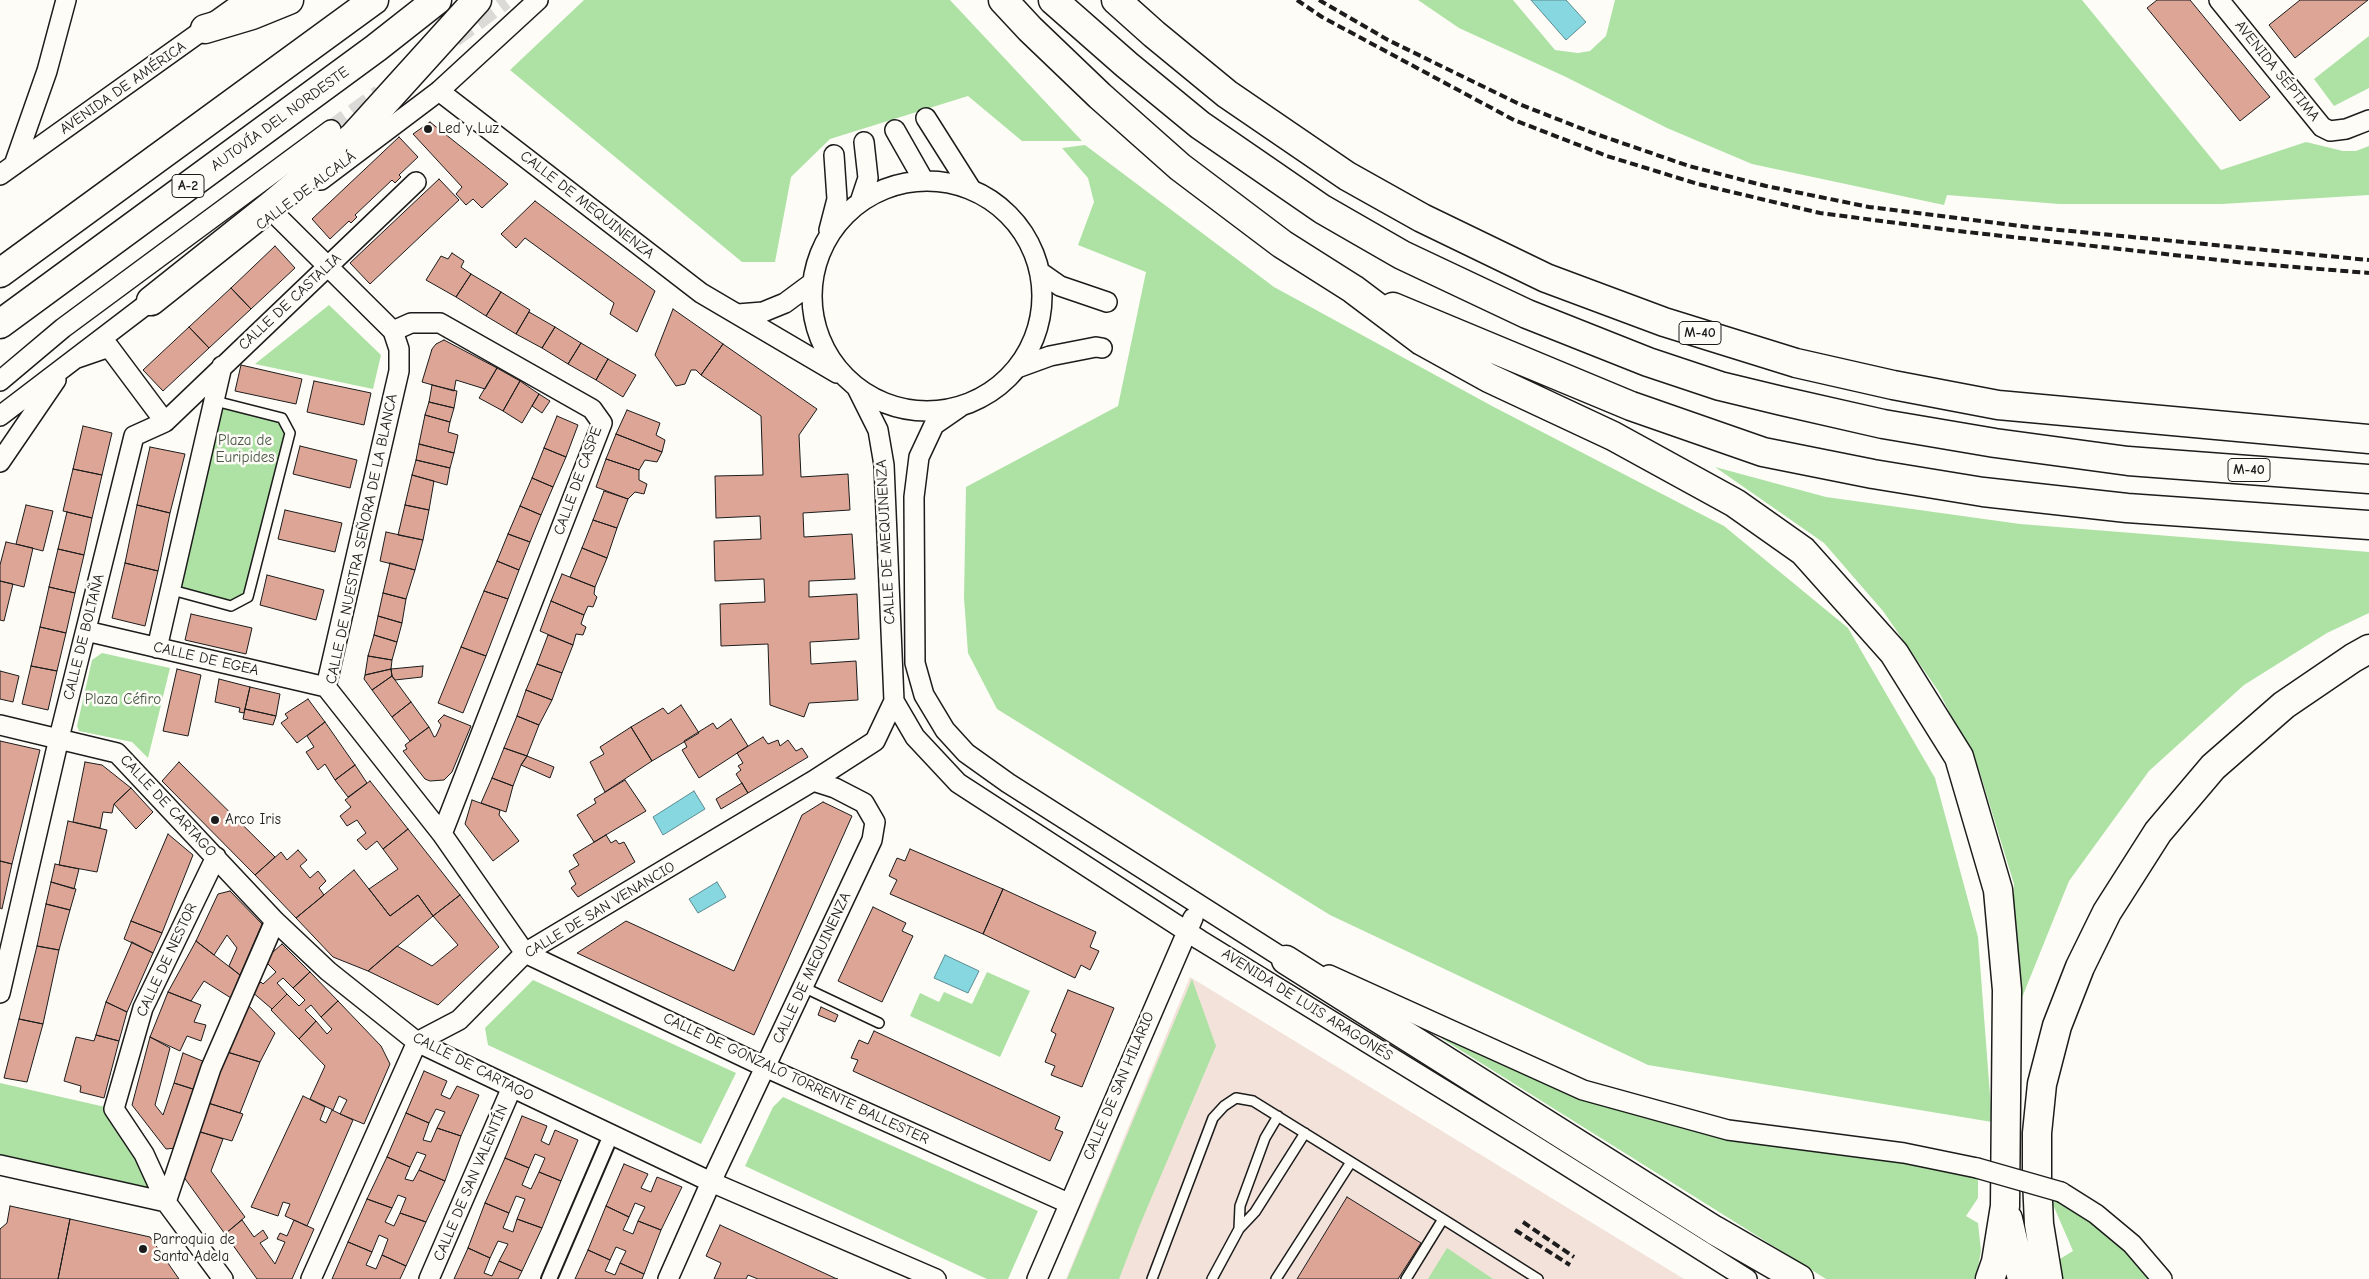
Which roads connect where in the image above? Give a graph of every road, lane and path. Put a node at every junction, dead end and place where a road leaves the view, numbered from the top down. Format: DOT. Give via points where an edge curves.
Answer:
graph roads {
  1 [pos="66,0"];
  2 [pos="245,0"];
  3 [pos="289,0"];
  4 [pos="374,0"];
  5 [pos="437,0"];
  6 [pos="477,0"];
  7 [pos="538,0"];
  8 [pos="1002,0"];
  9 [pos="1053,0"];
  10 [pos="1116,0"];
  11 [pos="2219,0"];
  12 [pos="205,29"];
  13 [pos="439,91"];
  14 [pos="926,118"];
  15 [pos="2369,120"];
  16 [pos="331,130"];
  17 [pos="895,130"];
  18 [pos="864,142"];
  19 [pos="834,155"];
  20 [pos="5,169"];
  21 [pos="924,181"];
  22 [pos="416,182"];
  23 [pos="971,189"];
  24 [pos="860,202"];
  25 [pos="275,214"];
  26 [pos="827,238"];
  27 [pos="327,267"];
  28 [pos="1040,272"];
  29 [pos="0,273"];
  30 [pos="812,283"];
  31 [pos="1353,289"];
  32 [pos="151,301"];
  33 [pos="1107,302"];
  34 [pos="738,314"];
  35 [pos="0,324"];
  36 [pos="393,331"];
  37 [pos="1102,348"];
  38 [pos="71,363"];
  39 [pos="222,366"];
  40 [pos="1017,368"];
  41 [pos="0,381"];
  42 [pos="850,382"];
  43 [pos="215,401"];
  44 [pos="960,407"];
  45 [pos="0,416"];
  46 [pos="165,422"];
  47 [pos="2369,439"];
  48 [pos="0,462"];
  49 [pos="2369,479"];
  50 [pos="2369,525"];
  51 [pos="172,590"];
  52 [pos="86,631"];
  53 [pos="157,648"];
  54 [pos="2369,650"];
  55 [pos="326,687"];
  56 [pos="894,701"];
  57 [pos="0,725"];
  58 [pos="59,738"];
  59 [pos="813,781"];
  60 [pos="442,834"];
  61 [pos="216,857"];
  62 [pos="1184,894"];
  63 [pos="1218,916"];
  64 [pos="275,921"];
  65 [pos="1190,925"];
  66 [pos="525,953"];
  67 [pos="1286,960"];
  68 [pos="803,987"];
  69 [pos="0,993"];
  70 [pos="879,1023"];
  71 [pos="417,1042"];
  72 [pos="766,1067"];
  73 [pos="512,1087"];
  74 [pos="1278,1116"];
  75 [pos="1305,1133"];
  76 [pos="612,1135"];
  77 [pos="1350,1162"];
  78 [pos="0,1165"];
  79 [pos="711,1182"];
  80 [pos="166,1202"];
  81 [pos="1068,1203"];
  82 [pos="2004,1206"];
  83 [pos="1443,1219"];
  84 [pos="1239,1229"];
  85 [pos="223,1279"];
  86 [pos="311,1279"];
  87 [pos="429,1279"];
  88 [pos="549,1279"];
  89 [pos="668,1279"];
  90 [pos="936,1279"];
  91 [pos="1036,1279"];
  92 [pos="1152,1279"];
  93 [pos="1212,1279"];
  94 [pos="1276,1279"];
  95 [pos="1406,1279"];
  96 [pos="1538,1279"];
  97 [pos="1747,1279"];
  98 [pos="1798,1279"];
  99 [pos="1990,1279"];
  100 [pos="2022,1279"];
  101 [pos="2048,1279"];
  102 [pos="2162,1279"];
  1 -- 20 [label="street" via="47,71"];
  2 -- 12 [label="street, AVENIDA DE AMÉRICA"];
  3 -- 12 [label="highway"];
  4 -- 29 [label="highway, A-2"];
  5 -- 35 [label="highway, AUTOVÍA DEL NORDESTE / A-2"];
  6 -- 32 [label="highway" via="354,136"];
  7 -- 13 [label="street, CALLE DE ALCALÁ"];
  8 -- 31 [label="highway" via="1030,30 1180,167 1282,244"];
  9 -- 49 [label="highway, M-40" via="1200,125 1322,209 1402,255 1527,314 1648,362 1720,386 1792,403 1883,424 1995,443 2128,461"];
  10 -- 47 [label="highway, M-40" via="1227,94 1347,176 1422,218 1546,278 1664,322 1796,363 1998,405"];
  11 -- 15 [label="street, AVENIDA SÉPTIMA" via="2322,127 2346,129"];
  12 -- 20 [label="street, AVENIDA DE AMÉRICA"];
  13 -- 25 [label="street, CALLE DE ALCALÁ"];
  13 -- 34 [label="street, CALLE DE MEQUINENZA" via="701,293"];
  14 -- 23 [label="street"];
  16 -- 41 [label="street" via="63,328"];
  17 -- 21 [label="street"];
  18 -- 24 [label="street" via="868,178"];
  19 -- 26 [label="street" via="837,199"];
  21 -- 23 [label="street" via="948,182"];
  21 -- 24 [label="street" via="880,190"];
  22 -- 27 [label="street, CALLE DE CASTALIA"];
  23 -- 28 [label="street" via="995,203 1016,222 1031,246"];
  24 -- 26 [label="street"];
  25 -- 27 [label="street"];
  25 -- 32 [label="street, CALLE DE ALCALÁ"];
  26 -- 30 [label="street"];
  27 -- 36 [label="street"];
  27 -- 39 [label="street, CALLE DE CASTALIA"];
  28 -- 33 [label="street" via="1060,286"];
  28 -- 40 [label="street" via="1039,322"];
  30 -- 34 [label="street" via="785,303 763,312"];
  30 -- 42 [label="street" via="817,333 828,356"];
  31 -- 50 [label="highway" via="1631,406 1763,452 1982,492 2127,508"];
  31 -- 82 [label="highway" via="1422,341 1489,378 1613,436 1735,503 1803,552 1894,653 1959,758 1998,890 2007,990"];
  32 -- 38 [label="street, CALLE DE ALCALÁ"];
  34 -- 42 [label="street, CALLE DE MEQUINENZA"];
  36 -- 55 [label="street, CALLE DE NUESTRA SEÑORA DE LA BLANCA" via="399,349 399,371"];
  36 -- 60 [label="street, CALLE DE CASPE" via="411,323 440,323 592,409 602,423"];
  37 -- 40 [label="street" via="1050,356"];
  38 -- 45 [label="street, CALLE DE ALCALÁ"];
  38 -- 46 [label="street" via="109,348"];
  38 -- 48 [label="street, CALLE DE ALCALÁ"];
  39 -- 43 [label="street"];
  39 -- 46 [label="street, CALLE DE CASTALIA"];
  40 -- 44 [label="street" via="991,392"];
  42 -- 44 [label="street" via="888,405 906,410"];
  42 -- 56 [label="street, CALLE DE MEQUINENZA" via="878,430 884,465"];
  43 -- 51 [label="street"];
  43 -- 51 [label="lane" via="282,418 290,433 248,597 231,606"];
  44 -- 62 [label="street, AVENIDA DE LUIS ARAGONÉS" via="934,425 919,457 914,497 915,662 924,695 945,730 966,753"];
  46 -- 52 [label="street, CALLE DE BOLTAÑA" via="134,436"];
  51 -- 53 [label="street"];
  52 -- 53 [label="street, CALLE DE EGEA"];
  52 -- 58 [label="street, CALLE DE BOLTAÑA"];
  53 -- 55 [label="street, CALLE DE EGEA"];
  54 -- 101 [label="highway" via="2284,705 2213,767 2158,832 2106,912 2057,1026 2042,1084 2037,1179 2039,1224"];
  55 -- 60 [label="street, CALLE DE NUESTRA SEÑORA DE LA BLANCA"];
  56 -- 59 [label="street, CALLE DE SAN VENANCIO" via="875,741"];
  56 -- 65 [label="street, AVENIDA DE LUIS ARAGONÉS" via="915,738 958,783"];
  57 -- 58 [label="street, CALLE DE CARTAGO"];
  58 -- 61 [label="street, CALLE DE CARTAGO" via="117,753"];
  58 -- 69 [label="street, CALLE DE BOLTAÑA"];
  59 -- 66 [label="street, CALLE DE SAN VENANCIO"];
  59 -- 68 [label="street, CALLE DE MEQUINENZA" via="864,803 876,822 872,840"];
  60 -- 66 [label="street, CALLE DE NUESTRA SEÑORA DE LA BLANCA"];
  61 -- 64 [label="street, CALLE DE CARTAGO"];
  61 -- 80 [label="street, CALLE DE NESTOR" via="143,1008 114,1109 144,1154"];
  62 -- 63 [label="street, AVENIDA DE LUIS ARAGONÉS"];
  62 -- 65 [label="street"];
  63 -- 65 [label="street"];
  63 -- 67 [label="street, AVENIDA DE LUIS ARAGONÉS"];
  64 -- 71 [label="street, CALLE DE CARTAGO" via="328,972"];
  64 -- 80 [label="street" via="211,1068"];
  65 -- 81 [label="street, CALLE DE SAN HILARIO"];
  65 -- 97 [label="street, AVENIDA DE LUIS ARAGONÉS"];
  66 -- 71 [label="street, CALLE DE SAN VENANCIO" via="459,1020"];
  66 -- 72 [label="street, CALLE DE GONZALO TORRENTE BALLESTER"];
  67 -- 98 [label="highway" via="1714,1230"];
  67 -- 102 [label="street, AVENIDA DE LUIS ARAGONÉS, bridge" via="1332,976 1583,1090 1728,1130 1904,1153 1977,1168 2061,1192 2096,1214 2132,1244"];
  68 -- 70 [label="lane"];
  68 -- 72 [label="street, CALLE DE MEQUINENZA"];
  71 -- 73 [label="street, CALLE DE CARTAGO"];
  71 -- 86 [label="street"];
  72 -- 79 [label="street, CALLE DE MEQUINENZA"];
  72 -- 81 [label="street, CALLE DE GONZALO TORRENTE BALLESTER"];
  73 -- 76 [label="street, CALLE DE CARTAGO"];
  73 -- 87 [label="street, CALLE DE SAN VALENTÍN"];
  74 -- 75 [label="lane"];
  74 -- 84 [label="lane" via="1265,1138 1240,1206"];
  74 -- 92 [label="lane" via="1253,1101 1236,1098 1214,1118"];
  75 -- 77 [label="lane"];
  75 -- 84 [label="lane" via="1255,1212"];
  76 -- 79 [label="street, CALLE DE CARTAGO"];
  76 -- 88 [label="street"];
  77 -- 83 [label="lane"];
  77 -- 94 [label="lane"];
  78 -- 80 [label="street"];
  79 -- 89 [label="street, CALLE DE MEQUINENZA"];
  79 -- 90 [label="street, CALLE DE CARTAGO"];
  80 -- 85 [label="street, CALLE DE NESTOR"];
  81 -- 91 [label="street, CALLE DE SAN HILARIO"];
  82 -- 99 [label="highway" via="1996,1262"];
  82 -- 100 [label="highway"];
  83 -- 95 [label="lane"];
  83 -- 96 [label="lane"];
  84 -- 93 [label="lane"];
}
